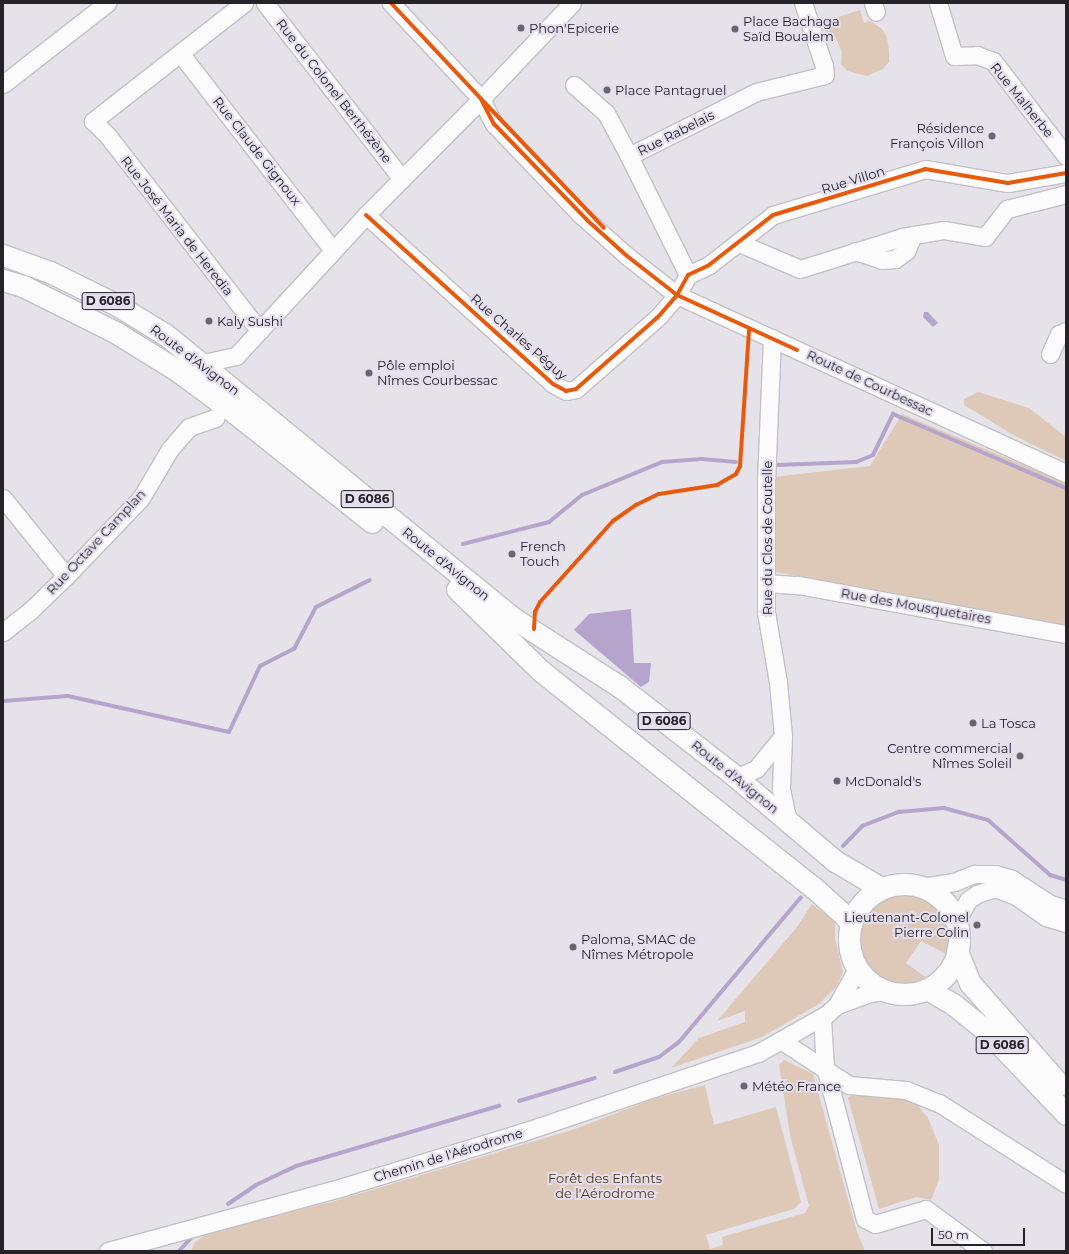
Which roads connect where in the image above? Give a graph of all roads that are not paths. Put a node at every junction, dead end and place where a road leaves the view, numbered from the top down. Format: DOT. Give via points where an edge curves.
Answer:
graph roads {
  1 [pos="107,3"];
  2 [pos="244,3"];
  3 [pos="265,3"];
  4 [pos="391,3"];
  5 [pos="572,3"];
  6 [pos="803,3"];
  7 [pos="938,3"];
  8 [pos="180,53"];
  9 [pos="3,84"];
  10 [pos="574,85"];
  11 [pos="482,100"];
  12 [pos="629,156"];
  13 [pos="1066,156"];
  14 [pos="1066,173"];
  15 [pos="402,179"];
  16 [pos="1066,194"];
  17 [pos="366,215"];
  18 [pos="739,243"];
  19 [pos="333,250"];
  20 [pos="3,255"];
  21 [pos="688,275"];
  22 [pos="3,280"];
  23 [pos="677,295"];
  24 [pos="260,331"];
  25 [pos="1066,331"];
  26 [pos="772,338"];
  27 [pos="1050,354"];
  28 [pos="203,363"];
  29 [pos="215,418"];
  30 [pos="1066,473"];
  31 [pos="3,498"];
  32 [pos="66,576"];
  33 [pos="766,583"];
  34 [pos="3,632"];
  35 [pos="1066,634"];
  36 [pos="783,736"];
  37 [pos="736,777"];
  38 [pos="788,821"];
  39 [pos="922,887"];
  40 [pos="881,888"];
  41 [pos="1066,909"];
  42 [pos="956,922"];
  43 [pos="1066,923"];
  44 [pos="851,924"];
  45 [pos="958,951"];
  46 [pos="857,969"];
  47 [pos="927,989"];
  48 [pos="885,991"];
  49 [pos="838,1005"];
  50 [pos="822,1018"];
  51 [pos="782,1041"];
  52 [pos="825,1067"];
  53 [pos="1066,1092"];
  54 [pos="1066,1114"];
  55 [pos="1066,1184"];
  56 [pos="108,1251"];
  57 [pos="983,1251"];
  1 -- 9 [label="street"];
  2 -- 8 [label="street"];
  3 -- 15 [label="street, Rue du Colonel Berthézène"];
  4 -- 11 [label="street, Route de Courbessac"];
  5 -- 11 [label="street"];
  6 -- 12 [label="street, Rue Rabelais" via="825,75 756,92"];
  7 -- 13 [label="street, Rue Malherbe" via="954,56 977,55 993,61"];
  8 -- 19 [label="street, Rue Claude Gignoux"];
  8 -- 24 [label="street, Rue José Maria de Heredia" via="93,121 108,136"];
  10 -- 12 [label="street" via="606,113"];
  11 -- 15 [label="street"];
  11 -- 23 [label="street, Route de Courbessac" via="494,124 588,221"];
  12 -- 21 [label="street, Rue Rabelais"];
  14 -- 18 [label="street, Rue Villon" via="1008,183 925,169 773,215"];
  15 -- 17 [label="street"];
  16 -- 18 [label="street" via="1007,209 984,238 944,230 913,235 800,269"];
  17 -- 19 [label="street"];
  17 -- 23 [label="street, Rue Charles Péguy" via="553,384 566,391 576,389 594,374 658,317"];
  18 -- 21 [label="street, Rue Villon" via="710,265"];
  19 -- 24 [label="street"];
  20 -- 28 [label="main road, Route d'Avignon / D 6086" via="50,272 116,305 166,335"];
  21 -- 23 [label="street"];
  22 -- 44 [label="main road, Route d'Avignon / D 6086" via="23,286 115,332 175,369 235,413 462,593 541,671 814,888"];
  23 -- 26 [label="street, Route de Courbessac"];
  24 -- 28 [label="street" via="236,356"];
  25 -- 27 [label="street" via="1059,334"];
  26 -- 30 [label="street, Route de Courbessac"];
  26 -- 33 [label="street, Rue du Clos de Coutelle" via="766,481"];
  28 -- 37 [label="main road, Route d'Avignon / D 6086" via="513,618 619,686"];
  29 -- 32 [label="street, Rue Octave Camplan" via="189,427 170,449 141,498"];
  31 -- 32 [label="street"];
  32 -- 34 [label="street, Rue Octave Camplan" via="30,611"];
  33 -- 35 [label="street, Rue des Mousquetaires" via="798,585"];
  33 -- 36 [label="street, Rue du Clos de Coutelle" via="766,612 778,682"];
  36 -- 37 [label="street" via="756,769"];
  36 -- 38 [label="street, Rue du Clos de Coutelle" via="781,789"];
  37 -- 38 [label="main road, Route d'Avignon / D 6086"];
  38 -- 40 [label="main road, Route d'Avignon / D 6086" via="835,861"];
  39 -- 40 [label="main road" via="894,884"];
  39 -- 41 [label="street" via="954,882 974,874 1004,875 1050,904"];
  39 -- 42 [label="main road" via="944,900"];
  40 -- 44 [label="main road" via="860,905"];
  42 -- 43 [label="street" via="968,900 995,888 1016,896 1046,917"];
  42 -- 45 [label="main road"];
  44 -- 46 [label="main road" via="849,947"];
  45 -- 47 [label="main road" via="951,967 941,980"];
  45 -- 53 [label="main road, D 6086" via="970,983"];
  46 -- 48 [label="main road" via="870,982"];
  46 -- 49 [label="street, Chemin de l'Aérodrome"];
  47 -- 48 [label="main road" via="906,994"];
  47 -- 54 [label="main road, D 6086" via="953,1004 990,1034"];
  48 -- 49 [label="street, Chemin de l'Aérodrome" via="870,993"];
  49 -- 50 [label="street, Chemin de l'Aérodrome"];
  50 -- 51 [label="street, Chemin de l'Aérodrome"];
  50 -- 52 [label="street"];
  51 -- 52 [label="street"];
  51 -- 56 [label="street, Chemin de l'Aérodrome" via="758,1053 523,1132 343,1187"];
  52 -- 55 [label="street" via="849,1085 906,1090 939,1103"];
  52 -- 57 [label="street" via="865,1219 875,1224 926,1209"];
}
